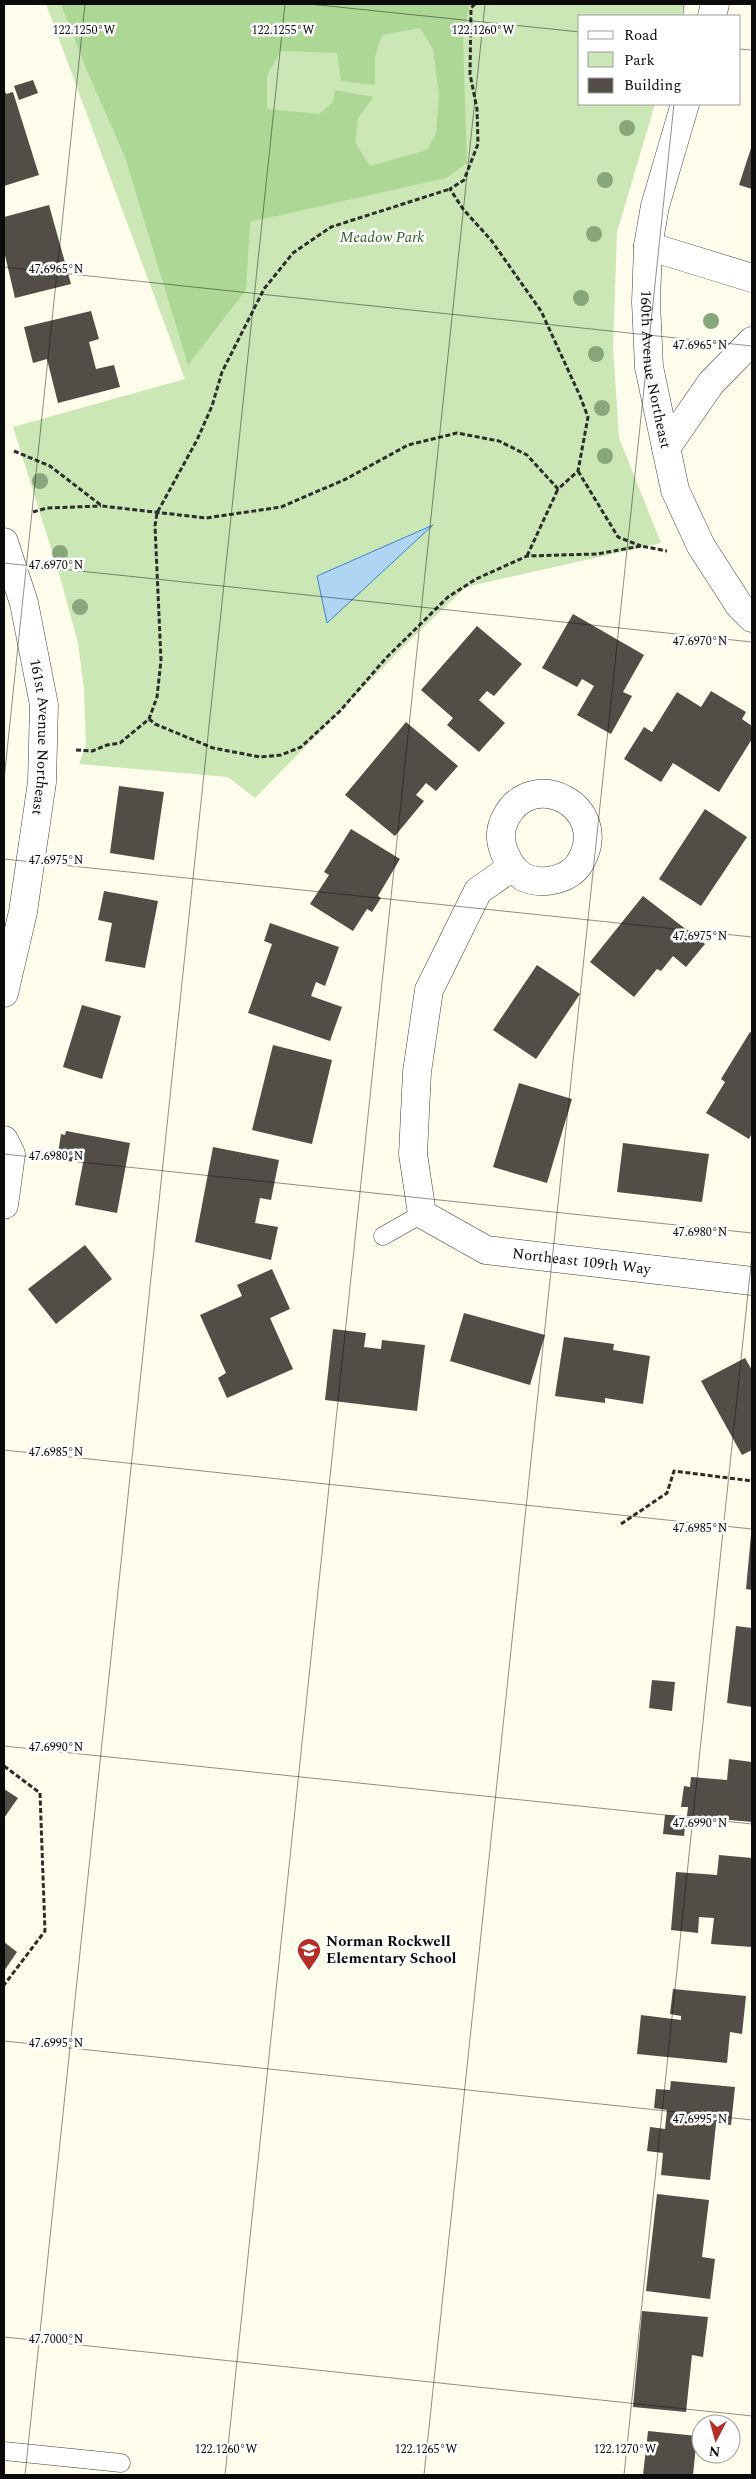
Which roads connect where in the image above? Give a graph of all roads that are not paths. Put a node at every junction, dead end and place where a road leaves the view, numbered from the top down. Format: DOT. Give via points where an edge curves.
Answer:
graph roads {
  1 [pos="685,105"];
  2 [pos="648,246"];
  3 [pos="752,278"];
  4 [pos="752,341"];
  5 [pos="666,448"];
  6 [pos="4,542"];
  7 [pos="14,606"];
  8 [pos="752,618"];
  9 [pos="512,867"];
  10 [pos="4,993"];
  11 [pos="4,1140"];
  12 [pos="4,1205"];
  13 [pos="422,1214"];
  14 [pos="383,1236"];
  15 [pos="752,1281"];
  16 [pos="4,2451"];
  17 [pos="121,2463"];
  1 -- 2 [label="street, 160th Avenue Northeast" via="655,206"];
  2 -- 3 [label="street"];
  2 -- 5 [label="street, 160th Avenue Northeast" via="649,367"];
  4 -- 5 [label="street" via="711,383"];
  5 -- 8 [label="street, 160th Avenue Northeast" via="675,490 701,546"];
  6 -- 7 [label="street, 161st Avenue Northeast"];
  7 -- 10 [label="street, 161st Avenue Northeast" via="44,705 42,782 23,912"];
  9 -- 13 [label="street" via="478,891 429,990 417,1072 413,1154"];
  11 -- 12 [label="street" via="11,1154"];
  13 -- 14 [label="lane"];
  13 -- 15 [label="street, Northeast 109th Way" via="486,1250"];
  16 -- 17 [label="lane"];
}
